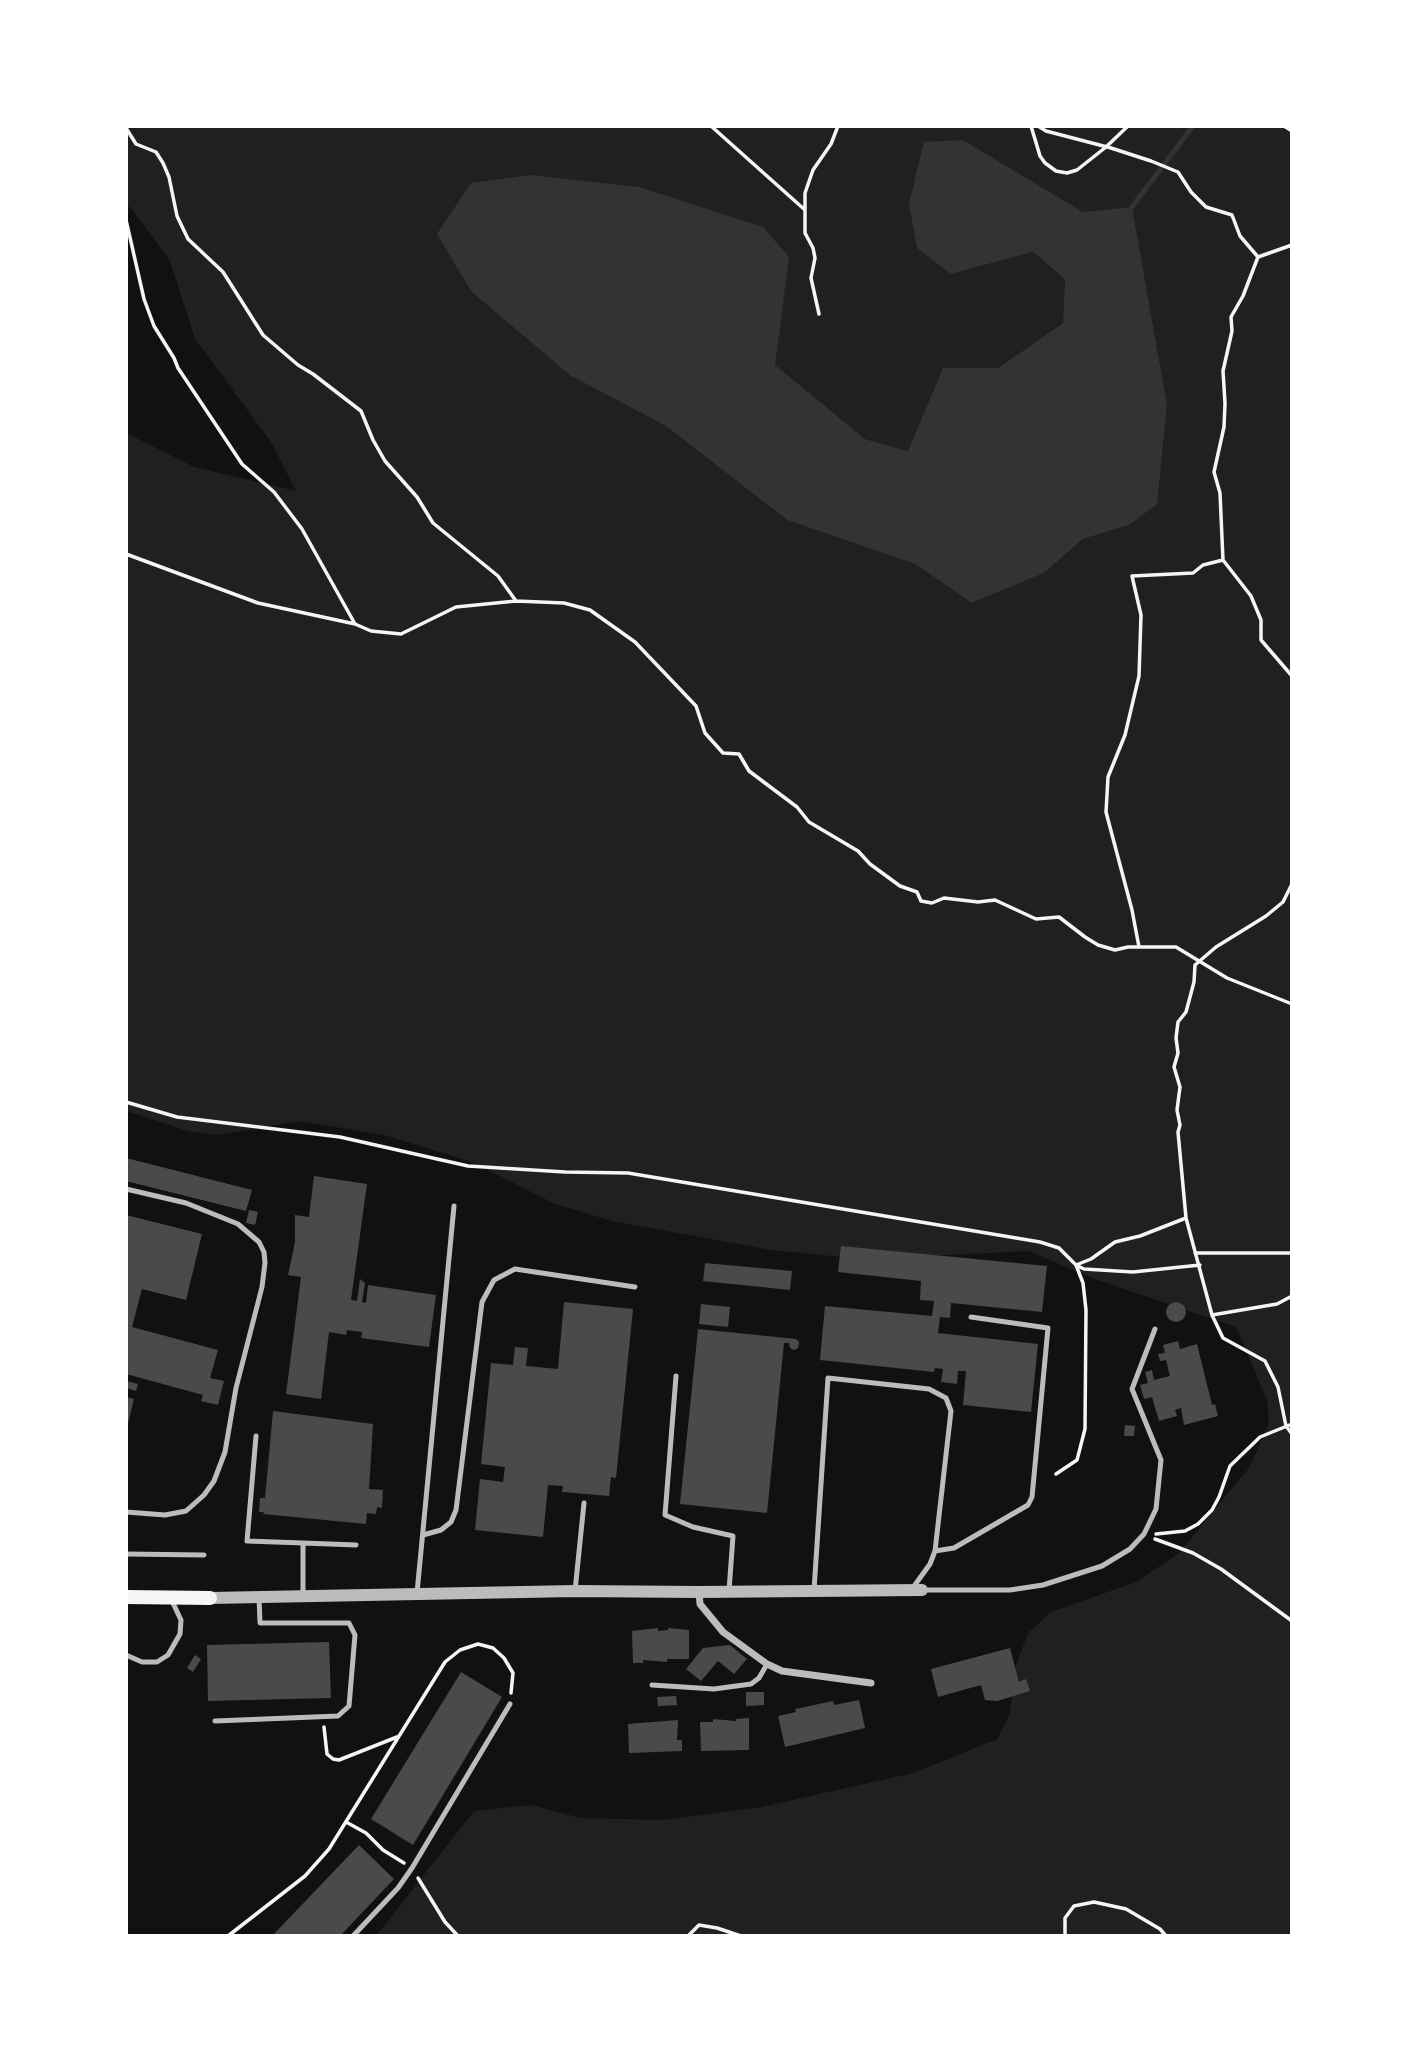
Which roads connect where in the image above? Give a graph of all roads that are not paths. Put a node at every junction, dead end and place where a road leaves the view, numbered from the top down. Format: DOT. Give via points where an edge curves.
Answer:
graph roads {
  1 [pos="126,1189"];
  2 [pos="454,1206"];
  3 [pos="635,1286"];
  4 [pos="971,1317"];
  5 [pos="1155,1329"];
  6 [pos="677,1376"];
  7 [pos="256,1436"];
  8 [pos="584,1503"];
  9 [pos="126,1512"];
  10 [pos="423,1535"];
  11 [pos="303,1543"];
  12 [pos="356,1545"];
  13 [pos="935,1550"];
  14 [pos="126,1554"];
  15 [pos="204,1555"];
  16 [pos="917,1589"];
  17 [pos="814,1590"];
  18 [pos="575,1591"];
  19 [pos="729,1591"];
  20 [pos="699,1592"];
  21 [pos="417,1593"];
  22 [pos="303,1596"];
  23 [pos="126,1597"];
  24 [pos="259,1597"];
  25 [pos="171,1598"];
  26 [pos="210,1598"];
  27 [pos="126,1655"];
  28 [pos="767,1664"];
  29 [pos="871,1683"];
  30 [pos="652,1685"];
  31 [pos="510,1704"];
  32 [pos="215,1721"];
  33 [pos="353,1936"];
  1 -- 9 [label="lane" via="186,1203 238,1224 258,1242 265,1263 225,1452 214,1481 186,1511 165,1515"];
  2 -- 10 [label="lane"];
  3 -- 10 [label="lane" via="515,1269 494,1280 482,1302 456,1510 441,1530"];
  4 -- 13 [label="lane" via="1048,1328 1032,1497 1028,1505 954,1548"];
  5 -- 16 [label="lane" via="1132,1389 1161,1460 1156,1509 1144,1534 1102,1566 1043,1586"];
  6 -- 19 [label="lane" via="665,1515 733,1536"];
  7 -- 11 [label="lane" via="247,1541"];
  8 -- 18 [label="lane"];
  10 -- 21 [label="lane"];
  11 -- 12 [label="lane"];
  11 -- 22 [label="lane"];
  13 -- 16 [label="lane"];
  13 -- 17 [label="lane" via="951,1411 946,1398 929,1389 828,1378"];
  14 -- 15 [label="lane"];
  16 -- 17 [label="street"];
  17 -- 19 [label="street"];
  18 -- 20 [label="street"];
  18 -- 21 [label="street"];
  19 -- 20 [label="street"];
  20 -- 28 [label="street" via="700,1604 723,1632"];
  21 -- 22 [label="street"];
  22 -- 24 [label="street"];
  23 -- 25 [label="main road"];
  24 -- 26 [label="street"];
  24 -- 32 [label="lane" via="260,1623 349,1623 355,1635 349,1706 338,1716"];
  25 -- 26 [label="main road"];
  25 -- 27 [label="lane" via="181,1620 176,1646 157,1662"];
  28 -- 29 [label="street" via="782,1671"];
  28 -- 30 [label="lane" via="751,1684 714,1689"];
  31 -- 33 [label="lane" via="412,1868"];
}
